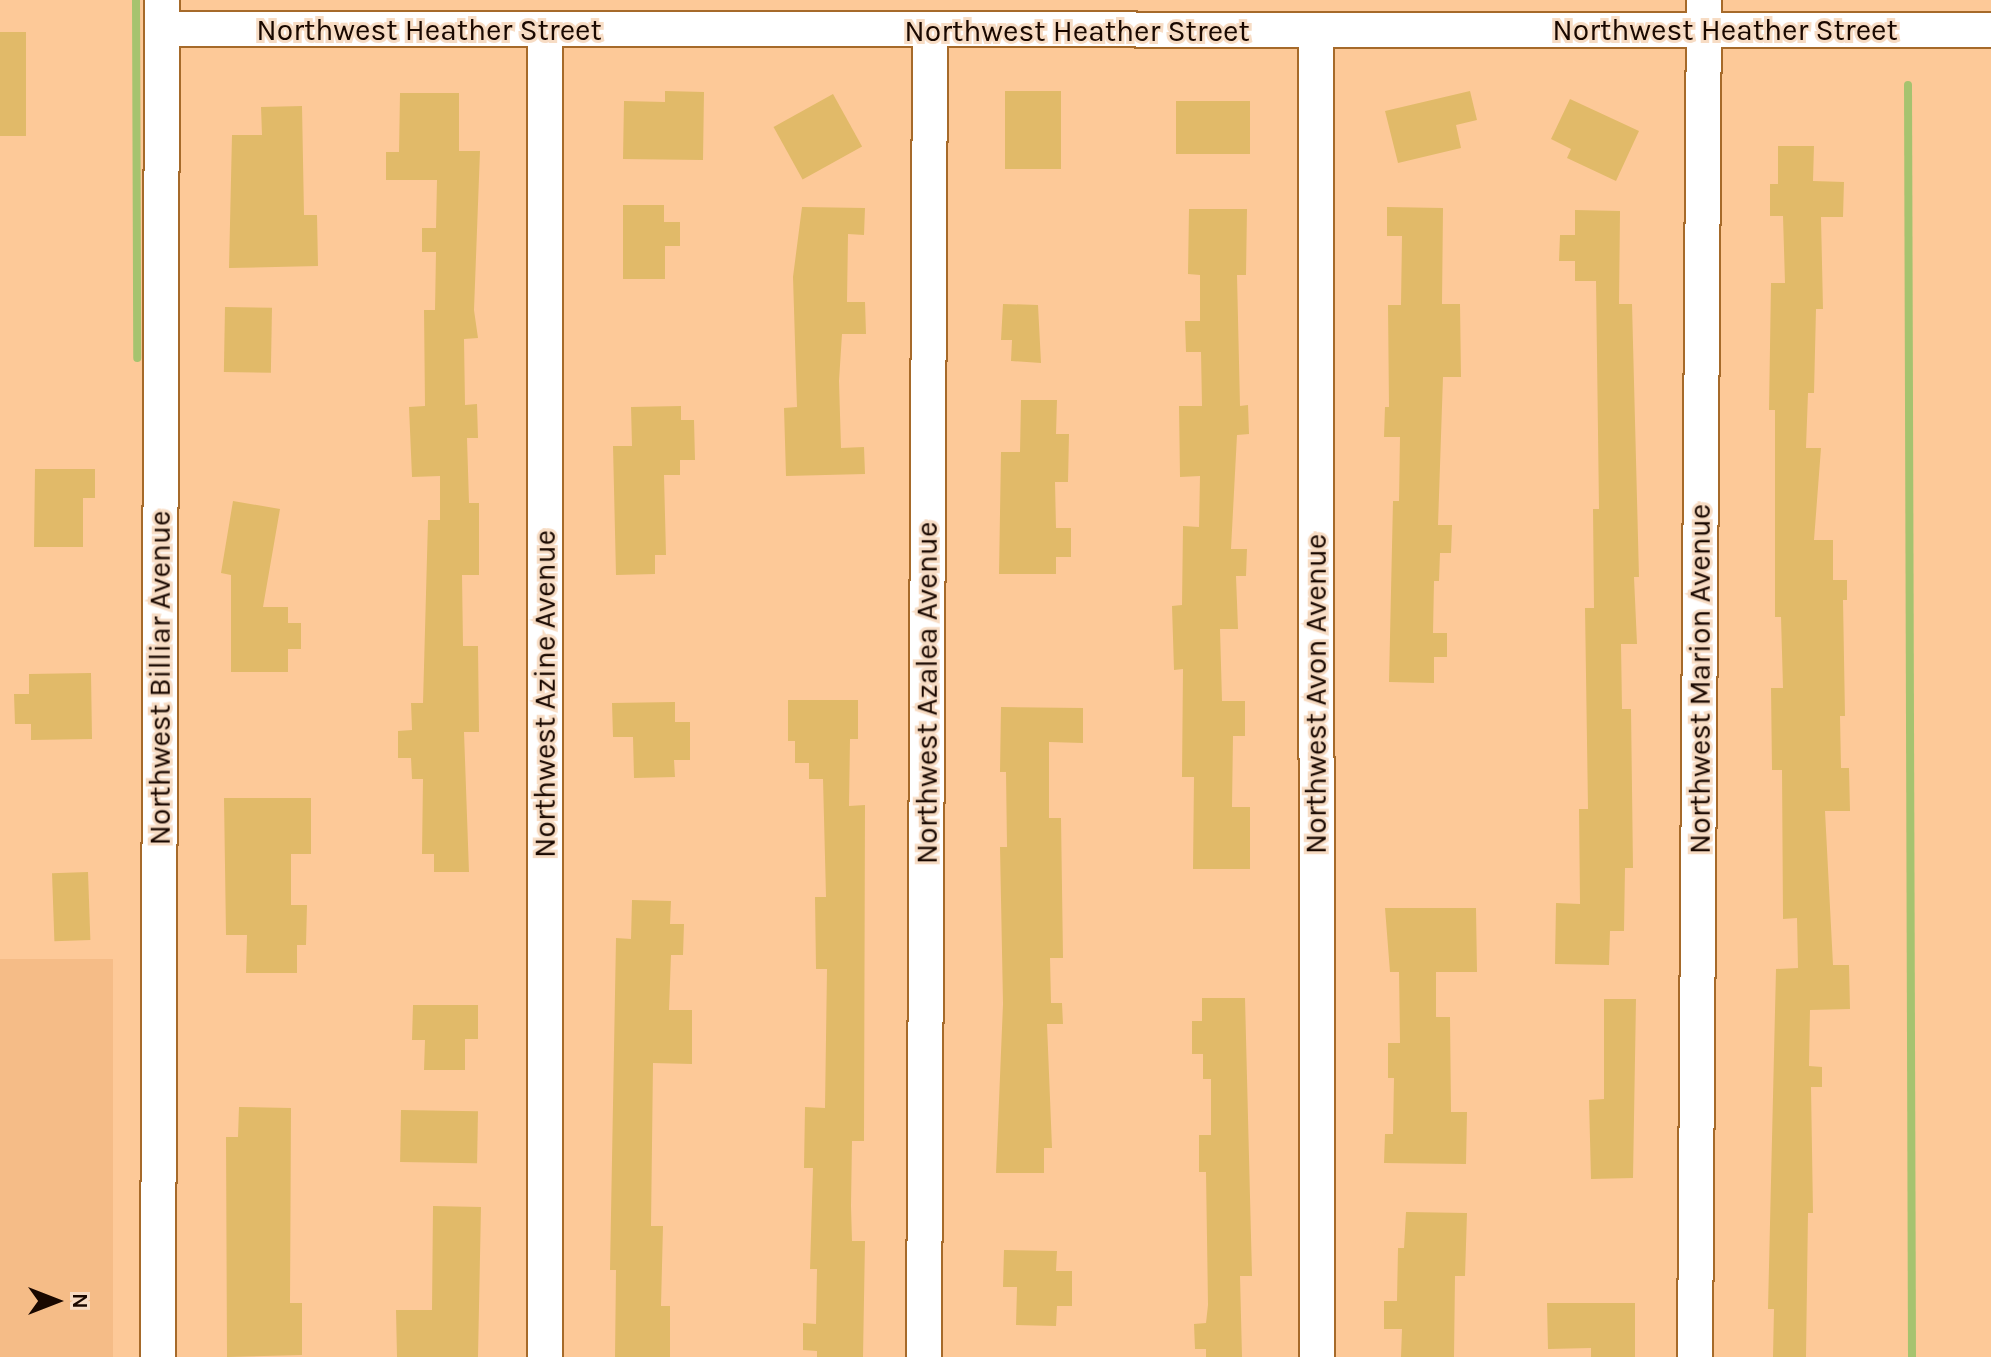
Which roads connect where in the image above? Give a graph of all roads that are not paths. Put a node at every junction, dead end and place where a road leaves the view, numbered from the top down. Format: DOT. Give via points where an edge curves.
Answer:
graph roads {
  1 [pos="162,14"];
  2 [pos="1704,15"];
  3 [pos="930,30"];
  4 [pos="1991,30"];
  5 [pos="545,31"];
  6 [pos="1316,31"];
  7 [pos="158,1357"];
  8 [pos="545,1357"];
  9 [pos="924,1357"];
  10 [pos="1317,1357"];
  11 [pos="1695,1357"];
  1 -- 5 [label="street, Northwest Heather Street"];
  1 -- 7 [label="street, Northwest Billiar Avenue"];
  2 -- 4 [label="street, Northwest Heather Street"];
  2 -- 6 [label="street, Northwest Heather Street"];
  2 -- 11 [label="street, Northwest Marion Avenue"];
  3 -- 5 [label="street, Northwest Heather Street"];
  3 -- 6 [label="street, Northwest Heather Street"];
  3 -- 9 [label="street, Northwest Azalea Avenue"];
  5 -- 8 [label="street, Northwest Azine Avenue"];
  6 -- 10 [label="street, Northwest Avon Avenue"];
}
